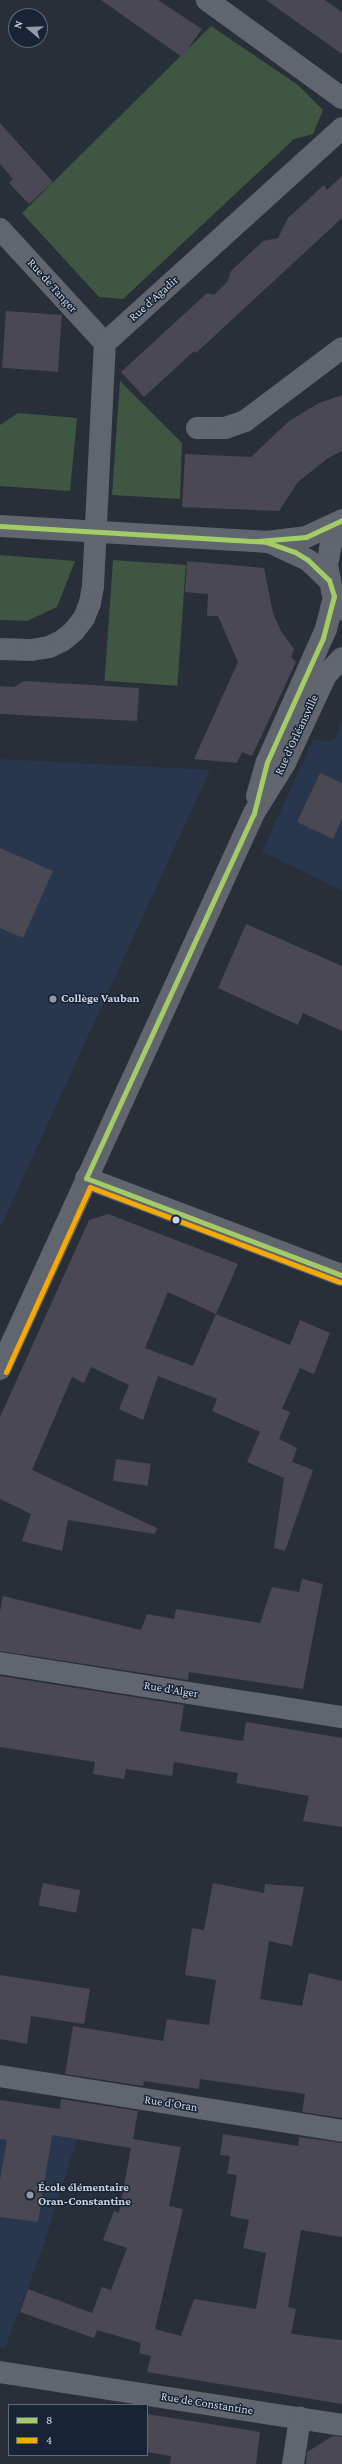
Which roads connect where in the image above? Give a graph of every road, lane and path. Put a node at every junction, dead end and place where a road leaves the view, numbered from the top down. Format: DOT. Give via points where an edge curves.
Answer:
graph roads {
  1 [pos="207,0"];
  2 [pos="342,98"];
  3 [pos="342,128"];
  4 [pos="0,228"];
  5 [pos="105,343"];
  6 [pos="342,348"];
  7 [pos="197,428"];
  8 [pos="342,520"];
  9 [pos="342,524"];
  10 [pos="0,526"];
  11 [pos="96,531"];
  12 [pos="266,542"];
  13 [pos="335,595"];
  14 [pos="0,650"];
  15 [pos="342,658"];
  16 [pos="254,813"];
  17 [pos="86,1178"];
  18 [pos="342,1275"];
  19 [pos="0,1369"];
  20 [pos="0,1663"];
  21 [pos="342,1717"];
  22 [pos="0,2076"];
  23 [pos="342,2131"];
  24 [pos="0,2372"];
  25 [pos="300,2418"];
  26 [pos="342,2425"];
  27 [pos="293,2464"];
  1 -- 2 [label="street"];
  3 -- 5 [label="street, Rue d'Agadir"];
  4 -- 5 [label="street, Rue de Tanger"];
  5 -- 11 [label="street"];
  6 -- 7 [label="street" via="245,421 224,428"];
  8 -- 12 [label="street" via="306,537"];
  9 -- 13 [label="street, Rue d'Orléansville" via="329,550"];
  10 -- 11 [label="street"];
  11 -- 12 [label="street"];
  11 -- 14 [label="street" via="90,603 74,632 49,647"];
  12 -- 13 [label="street" via="301,555"];
  13 -- 16 [label="street, Rue d'Orléansville" via="324,634 267,762"];
  15 -- 16 [label="street, Rue d'Orléansville" via="326,675 285,763"];
  16 -- 17 [label="street, Rue d'Orléansville"];
  17 -- 18 [label="street"];
  17 -- 19 [label="street, Rue d'Orléansville"];
  20 -- 21 [label="street, Rue d'Alger"];
  22 -- 23 [label="street, Rue d'Oran"];
  24 -- 25 [label="street, Rue de Constantine"];
  25 -- 26 [label="street, Rue de Constantine"];
  25 -- 27 [label="street"];
}
